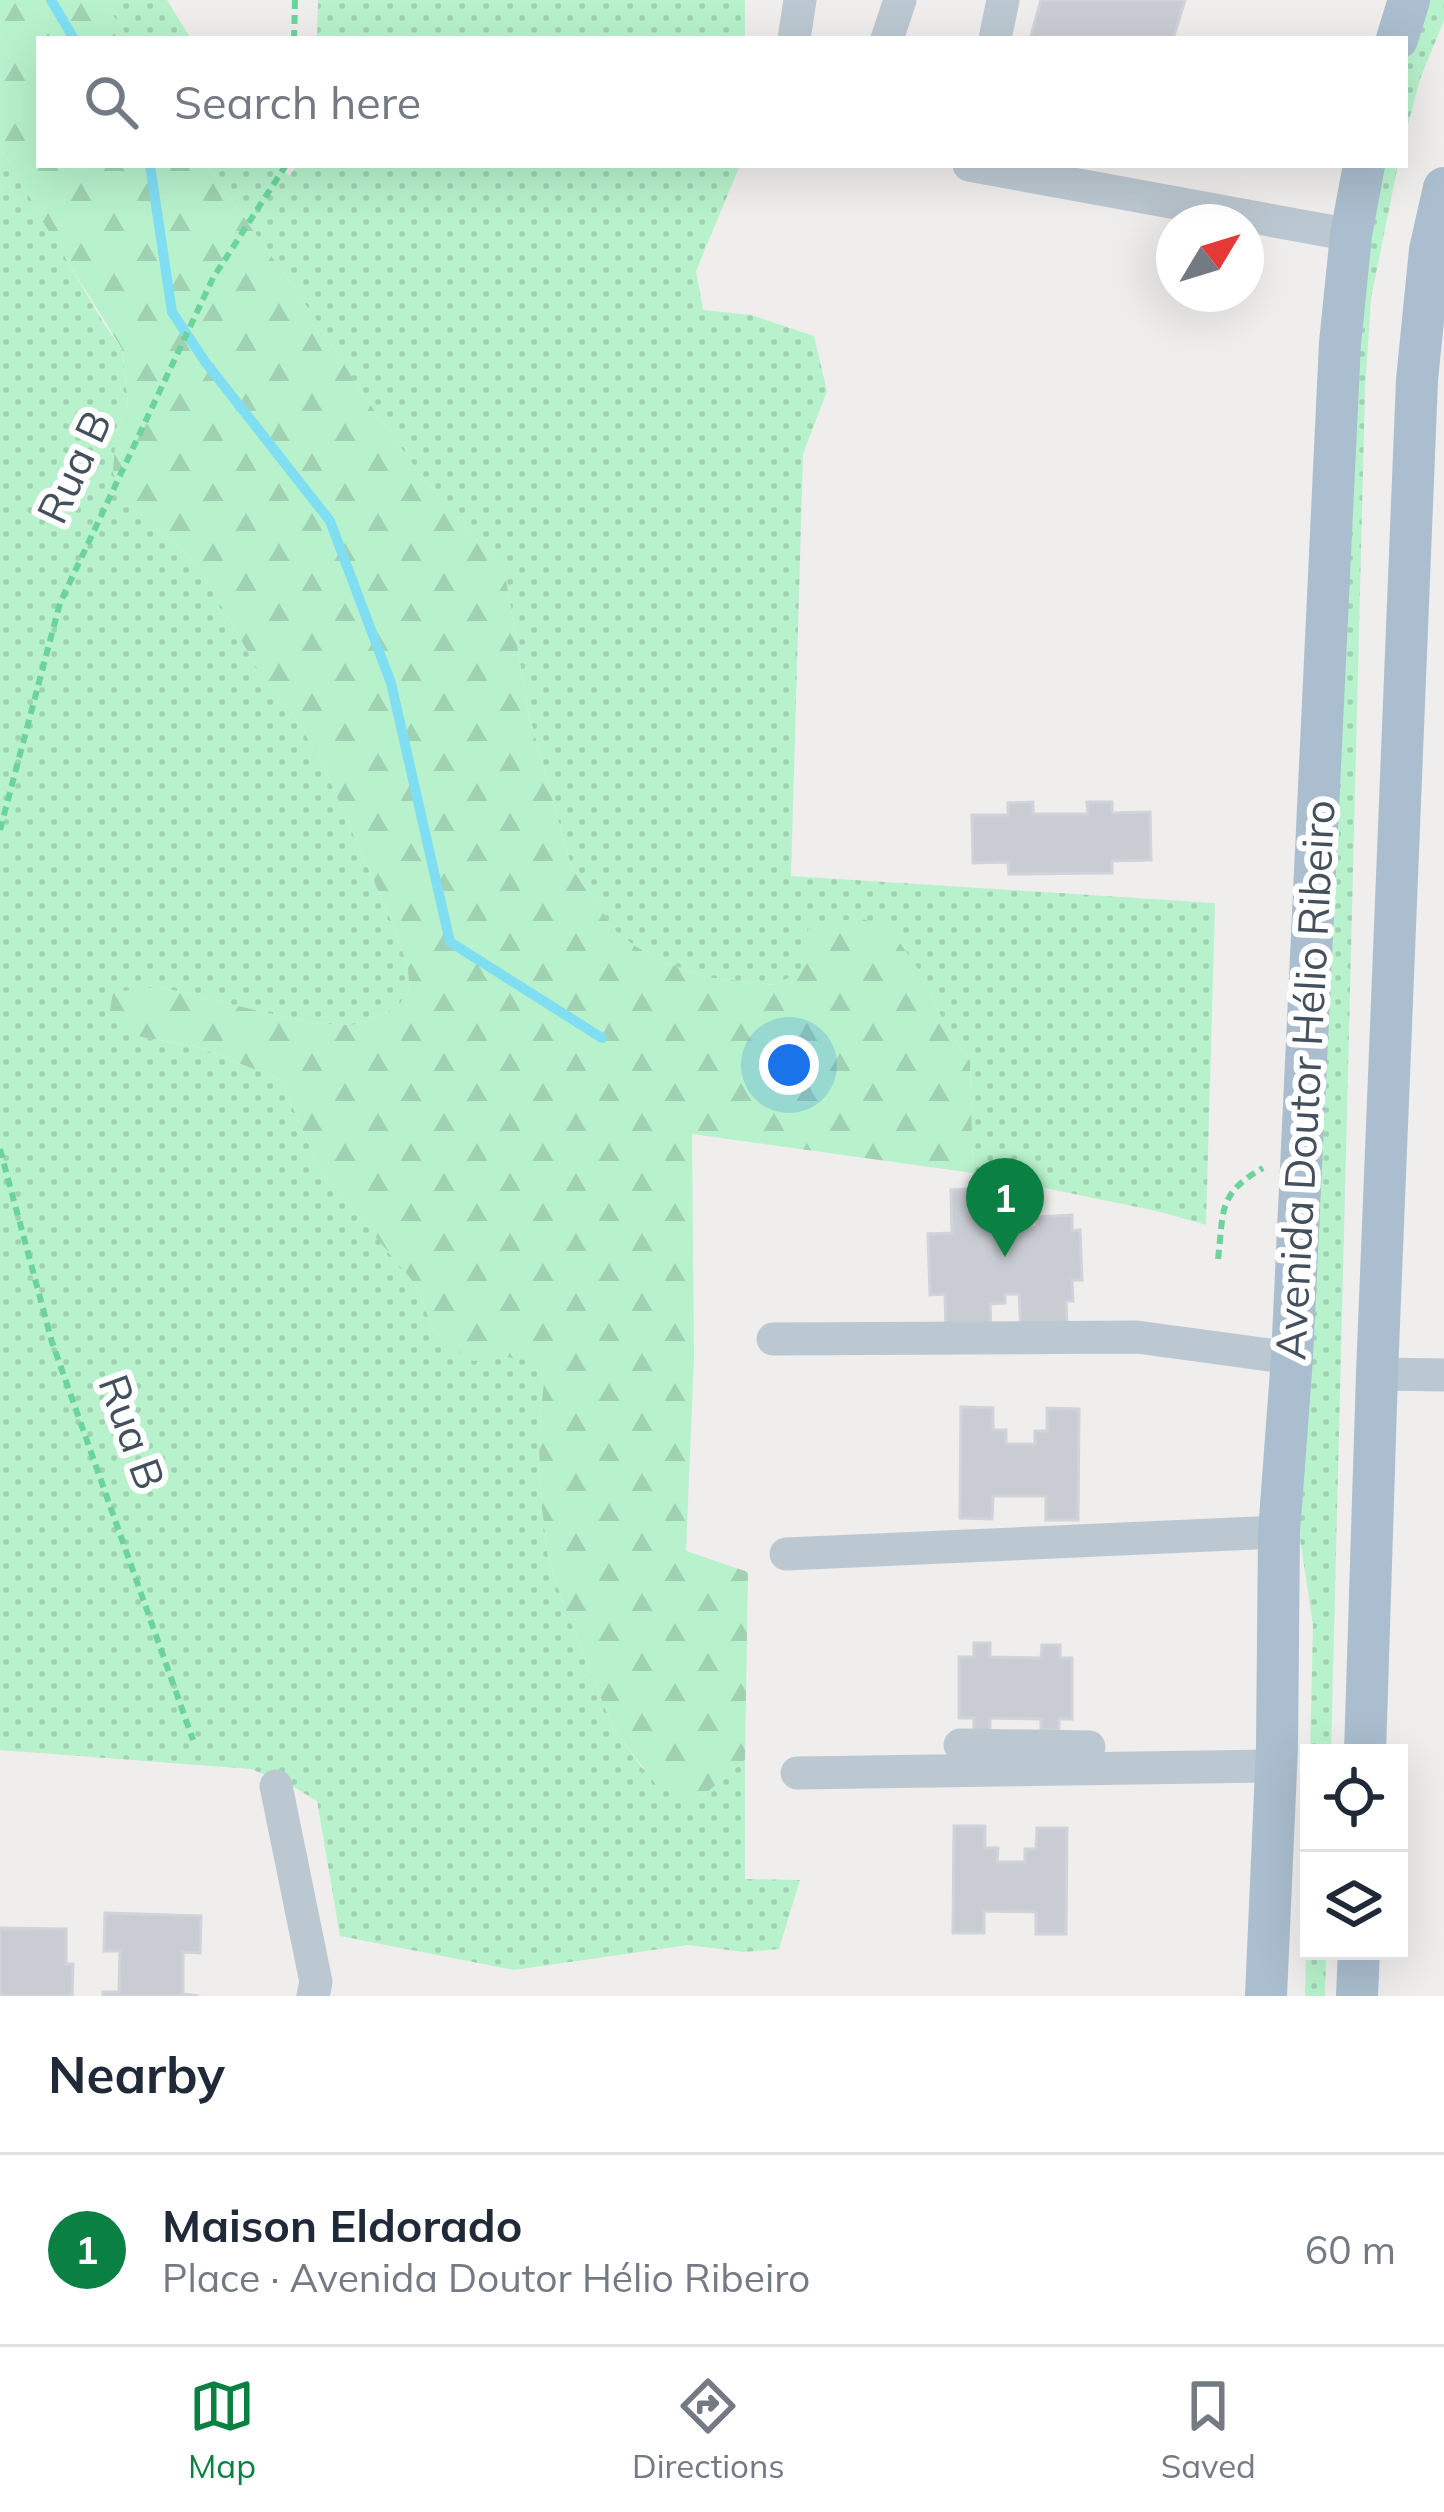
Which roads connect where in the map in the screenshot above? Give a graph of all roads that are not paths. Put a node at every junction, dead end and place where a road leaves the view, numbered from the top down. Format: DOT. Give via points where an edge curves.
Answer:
graph roads {
  1 [pos="800,0"];
  2 [pos="900,0"];
  3 [pos="1003,0"];
  4 [pos="1408,0"];
  5 [pos="794,36"];
  6 [pos="887,36"];
  7 [pos="996,36"];
  8 [pos="1398,36"];
  9 [pos="985,168"];
  10 [pos="1363,168"];
  11 [pos="1444,188"];
  12 [pos="1351,235"];
  13 [pos="1430,381"];
  14 [pos="773,1339"];
  15 [pos="1292,1358"];
  16 [pos="1377,1374"];
  17 [pos="1444,1375"];
  18 [pos="1280,1532"];
  19 [pos="786,1553"];
  20 [pos="1365,1744"];
  21 [pos="960,1745"];
  22 [pos="1277,1757"];
  23 [pos="797,1773"];
  24 [pos="276,1786"];
  25 [pos="1358,1960"];
  26 [pos="313,1996"];
  27 [pos="1266,1996"];
  28 [pos="1357,1996"];
  1 -- 5 [label="street"];
  2 -- 6 [label="street"];
  3 -- 7 [label="street"];
  4 -- 8 [label="main road"];
  9 -- 12 [label="street"];
  10 -- 12 [label="main road, Avenida Doutor Hélio Ribeiro"];
  11 -- 13 [label="main road, Avenida Doutor Hélio Ribeiro" via="1430,250"];
  12 -- 15 [label="main road, Avenida Doutor Hélio Ribeiro"];
  13 -- 16 [label="main road, Avenida Doutor Hélio Ribeiro"];
  14 -- 15 [label="street" via="1137,1337"];
  15 -- 18 [label="main road, Avenida Doutor Hélio Ribeiro"];
  16 -- 17 [label="street"];
  16 -- 20 [label="main road, Avenida Doutor Hélio Ribeiro"];
  18 -- 19 [label="street"];
  18 -- 22 [label="main road, Avenida Doutor Hélio Ribeiro"];
  21 -- 22 [label="street"];
  22 -- 23 [label="street"];
  22 -- 27 [label="main road, Avenida Doutor Hélio Ribeiro"];
  24 -- 26 [label="street"];
  25 -- 28 [label="main road"];
}
